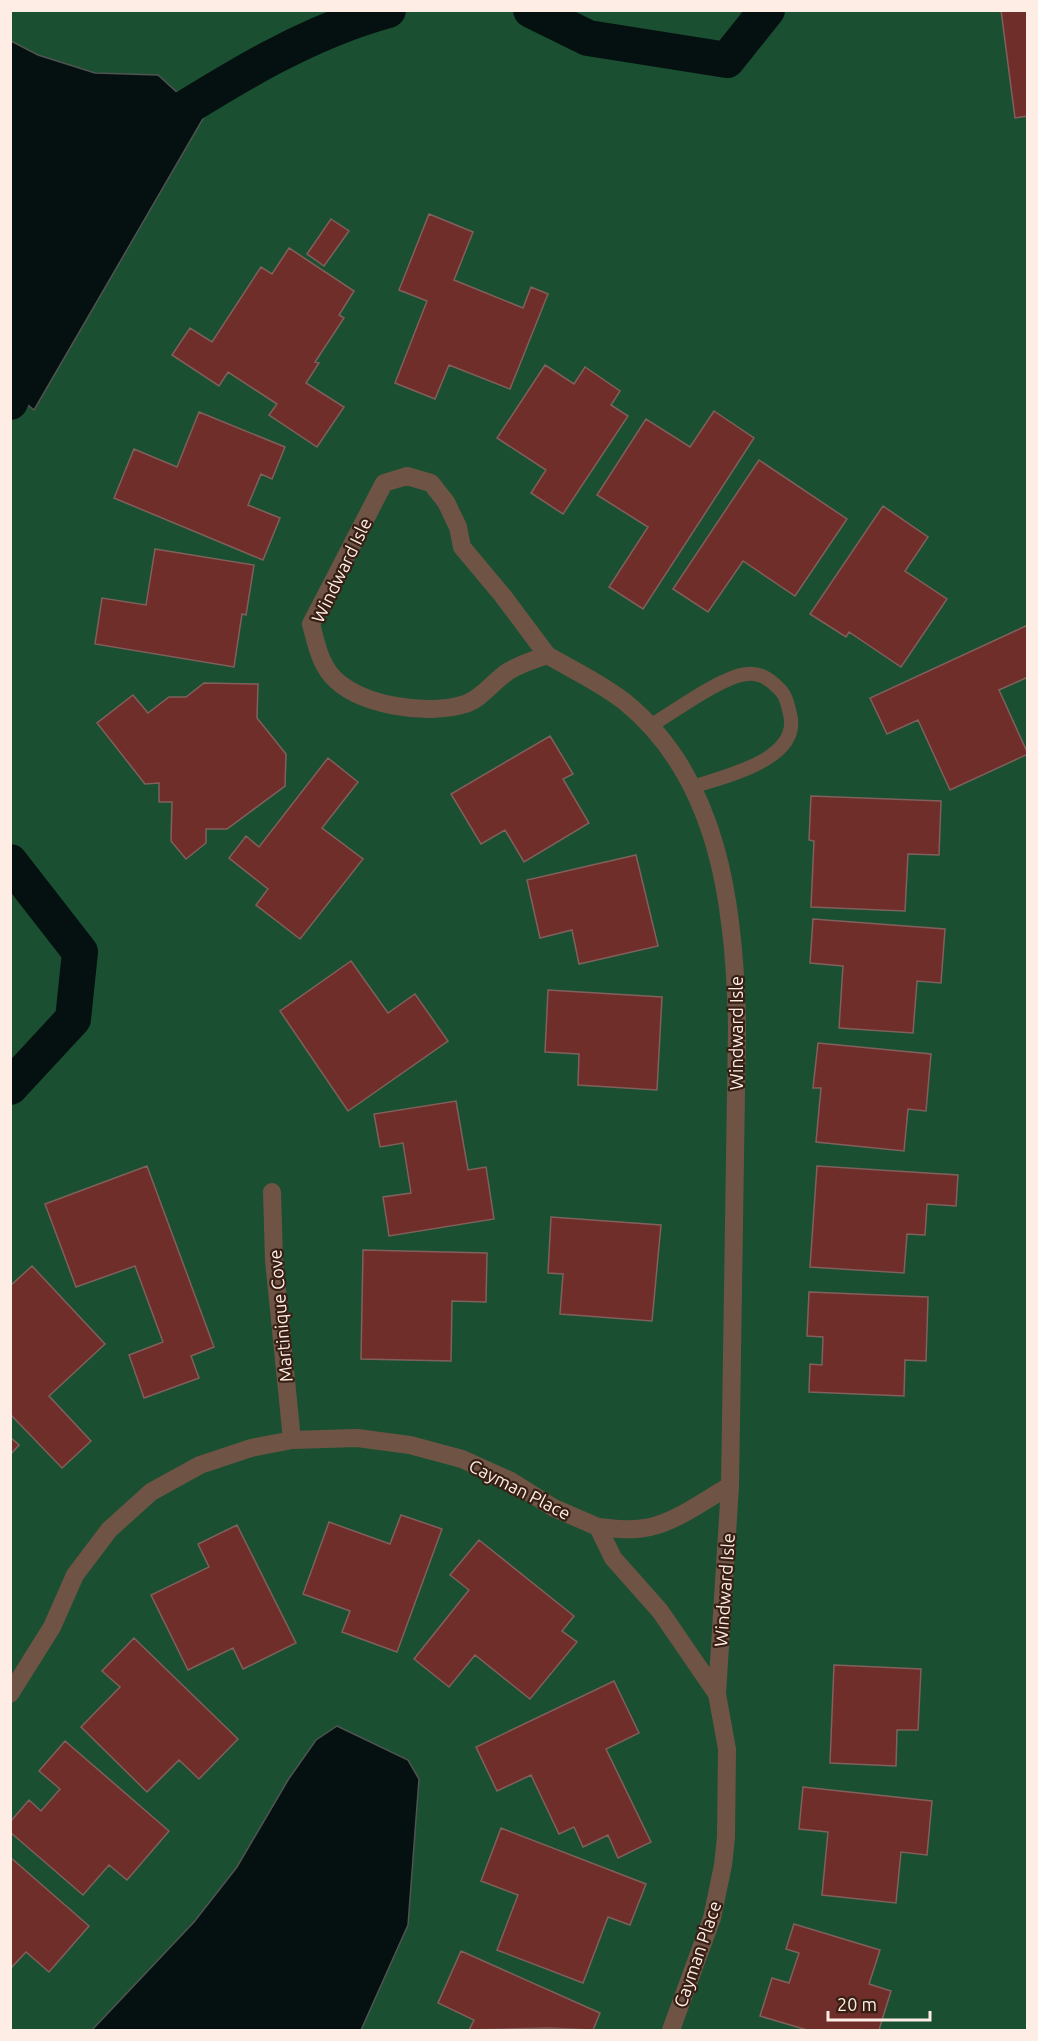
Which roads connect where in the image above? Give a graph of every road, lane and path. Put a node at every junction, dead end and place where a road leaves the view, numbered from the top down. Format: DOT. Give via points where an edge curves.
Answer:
graph roads {
  1 [pos="547,655"];
  2 [pos="650,726"];
  3 [pos="693,787"];
  4 [pos="272,1192"];
  5 [pos="292,1440"];
  6 [pos="730,1486"];
  7 [pos="598,1527"];
  8 [pos="10,1694"];
  9 [pos="717,1694"];
  10 [pos="670,2031"];
  1 -- 1 [label="street, Windward Isle" via="462,547 446,502 431,483 407,476 384,483 311,624 319,655 332,675 350,691 397,706 444,708 467,704 508,671"];
  1 -- 2 [label="street, Windward Isle" via="602,686"];
  2 -- 3 [label="street, Windward Isle" via="680,763"];
  2 -- 3 [label="lane" via="726,680 748,673 770,679 785,695 792,722 783,744 765,762"];
  3 -- 6 [label="street, Windward Isle" via="724,880 735,953"];
  4 -- 5 [label="street, Martinique Cove" via="274,1260"];
  5 -- 7 [label="street, Cayman Place" via="357,1438 411,1444 511,1481 554,1508"];
  5 -- 8 [label="street, Cayman Place" via="251,1448 200,1465 151,1492 129,1510 108,1530 75,1575 52,1627"];
  6 -- 7 [label="street" via="675,1518 651,1527"];
  6 -- 9 [label="street, Windward Isle"];
  7 -- 9 [label="street, Cayman Place" via="614,1558 660,1611"];
  9 -- 10 [label="street, Cayman Place" via="727,1749 723,1865 712,1918"];
}
